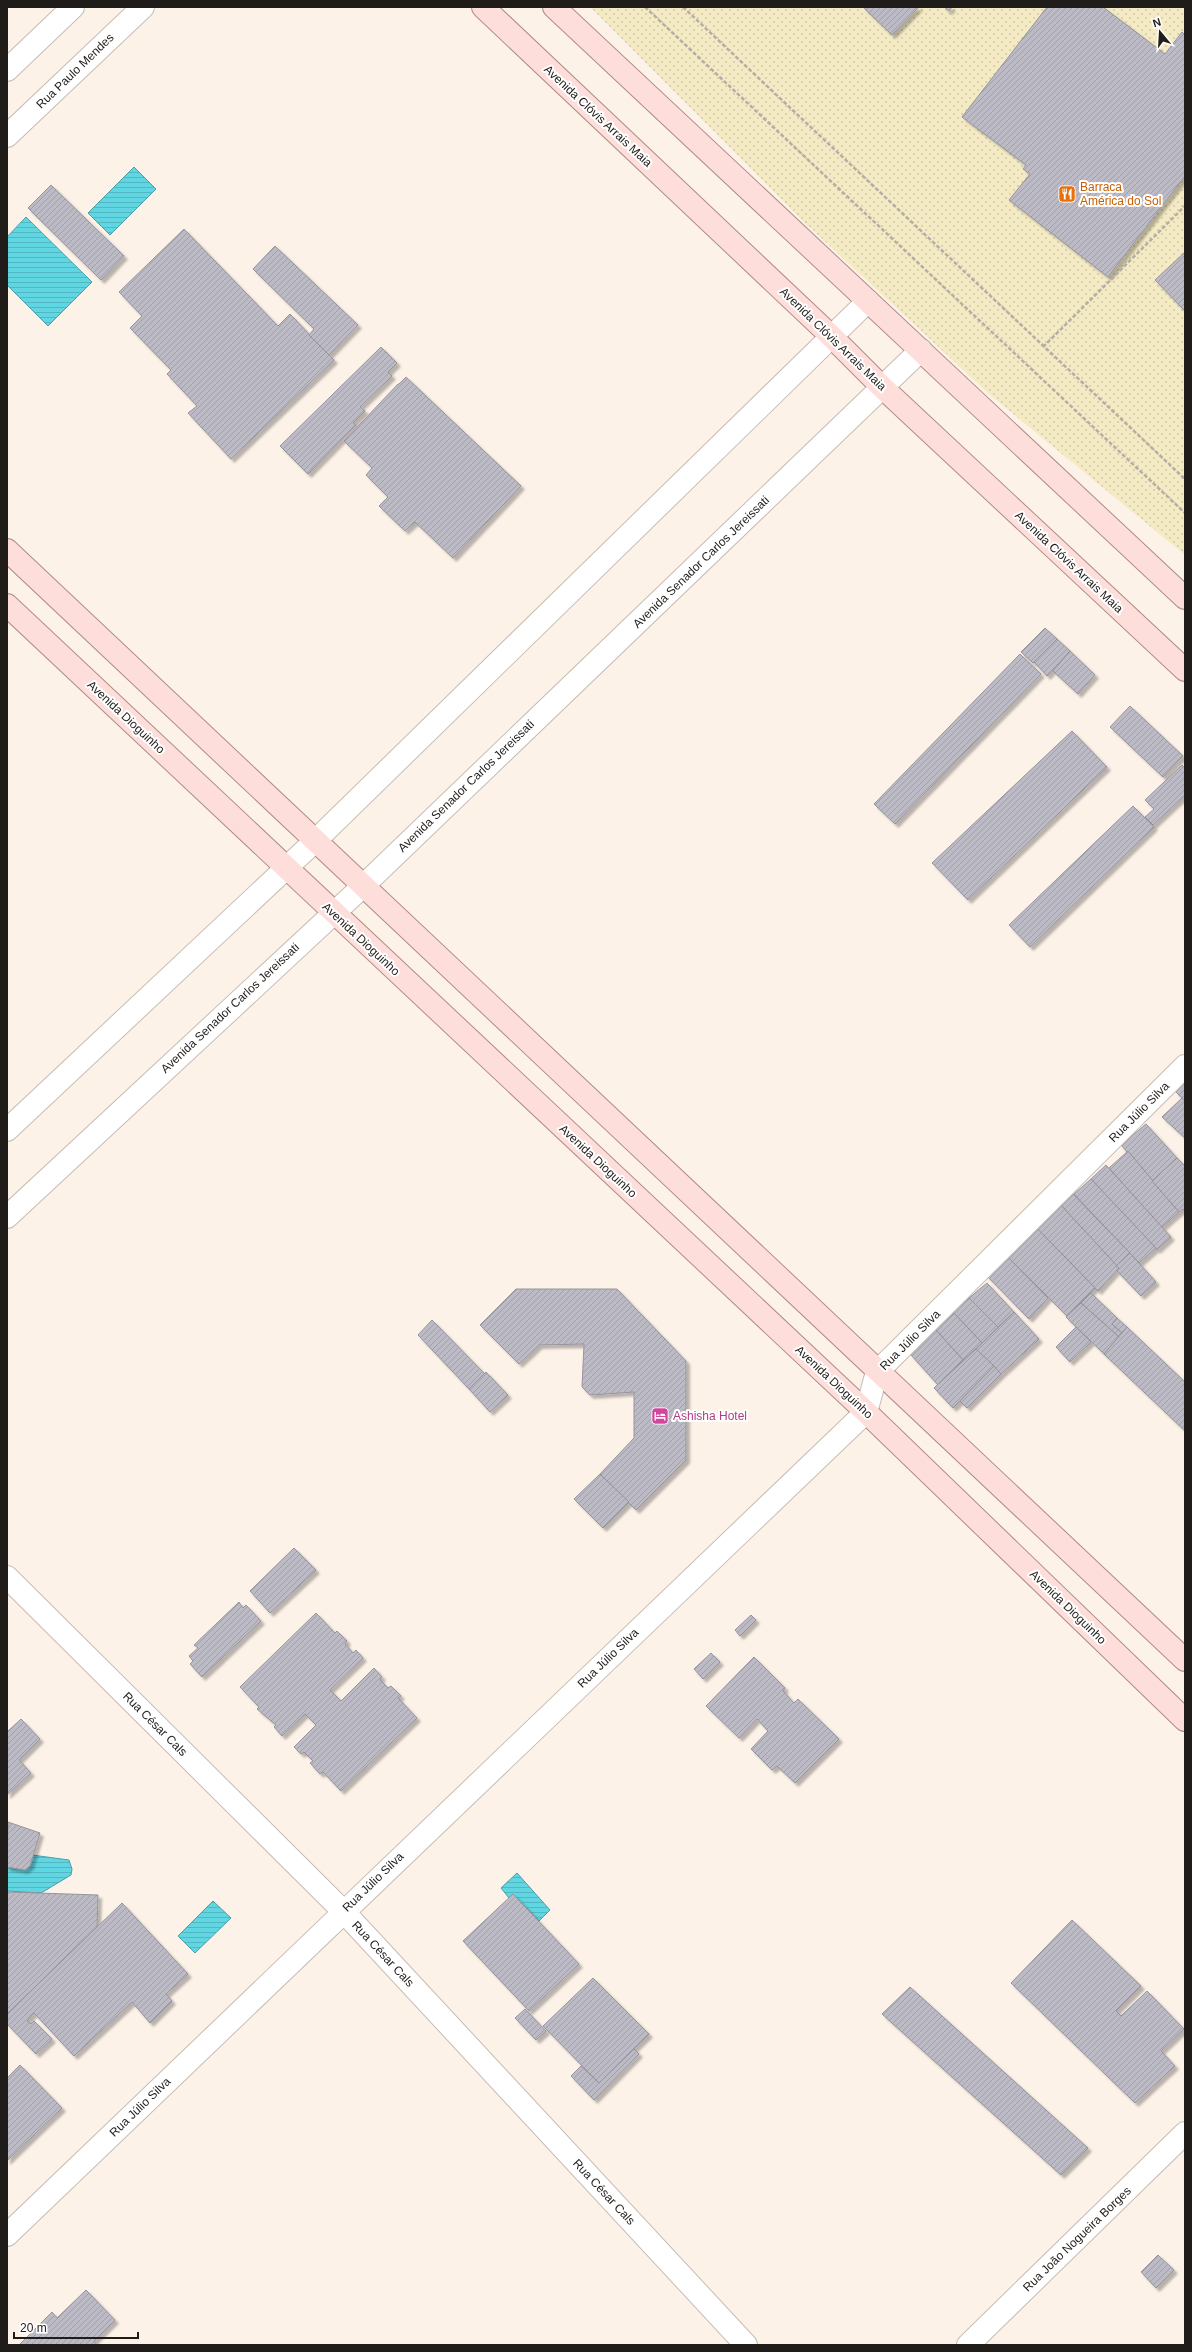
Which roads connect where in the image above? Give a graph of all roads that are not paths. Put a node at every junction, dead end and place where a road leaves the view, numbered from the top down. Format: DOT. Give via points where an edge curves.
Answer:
graph roads {
  1 [pos="73,7"];
  2 [pos="143,7"];
  3 [pos="483,7"];
  4 [pos="554,7"];
  5 [pos="7,70"];
  6 [pos="7,136"];
  7 [pos="868,301"];
  8 [pos="831,336"];
  9 [pos="921,350"];
  10 [pos="882,388"];
  11 [pos="7,550"];
  12 [pos="1185,598"];
  13 [pos="7,605"];
  14 [pos="1185,670"];
  15 [pos="314,842"];
  16 [pos="287,868"];
  17 [pos="362,887"];
  18 [pos="332,913"];
  19 [pos="1185,1066"];
  20 [pos="7,1130"];
  21 [pos="7,1217"];
  22 [pos="877,1372"];
  23 [pos="866,1412"];
  24 [pos="7,1577"];
  25 [pos="1185,1660"];
  26 [pos="1185,1720"];
  27 [pos="343,1911"];
  28 [pos="1185,2133"];
  29 [pos="7,2235"];
  30 [pos="746,2345"];
  31 [pos="968,2345"];
  1 -- 5 [label="street"];
  2 -- 6 [label="street, Rua Paulo Mendes"];
  3 -- 8 [label="main road, Avenida Clóvis Arrais Maia"];
  4 -- 7 [label="main road"];
  7 -- 8 [label="street"];
  7 -- 9 [label="main road"];
  8 -- 10 [label="main road, Avenida Clóvis Arrais Maia"];
  8 -- 15 [label="street"];
  9 -- 10 [label="street, Avenida Senador Carlos Jereissati"];
  9 -- 12 [label="main road"];
  10 -- 14 [label="main road, Avenida Clóvis Arrais Maia"];
  10 -- 17 [label="street, Avenida Senador Carlos Jereissati"];
  11 -- 15 [label="main road"];
  13 -- 16 [label="main road, Avenida Dioguinho"];
  15 -- 16 [label="street"];
  15 -- 17 [label="main road"];
  16 -- 18 [label="main road, Avenida Dioguinho"];
  16 -- 20 [label="street"];
  17 -- 18 [label="street, Avenida Senador Carlos Jereissati"];
  17 -- 22 [label="main road"];
  18 -- 21 [label="street, Avenida Senador Carlos Jereissati"];
  18 -- 23 [label="main road, Avenida Dioguinho"];
  19 -- 22 [label="street, Rua Júlio Silva"];
  22 -- 23 [label="street, Rua Júlio Silva"];
  22 -- 25 [label="main road"];
  23 -- 26 [label="main road, Avenida Dioguinho"];
  23 -- 27 [label="street, Rua Júlio Silva"];
  24 -- 27 [label="street, Rua César Cals"];
  27 -- 29 [label="street, Rua Júlio Silva"];
  27 -- 30 [label="street, Rua César Cals"];
  28 -- 31 [label="street, Rua João Nogueira Borges"];
}
